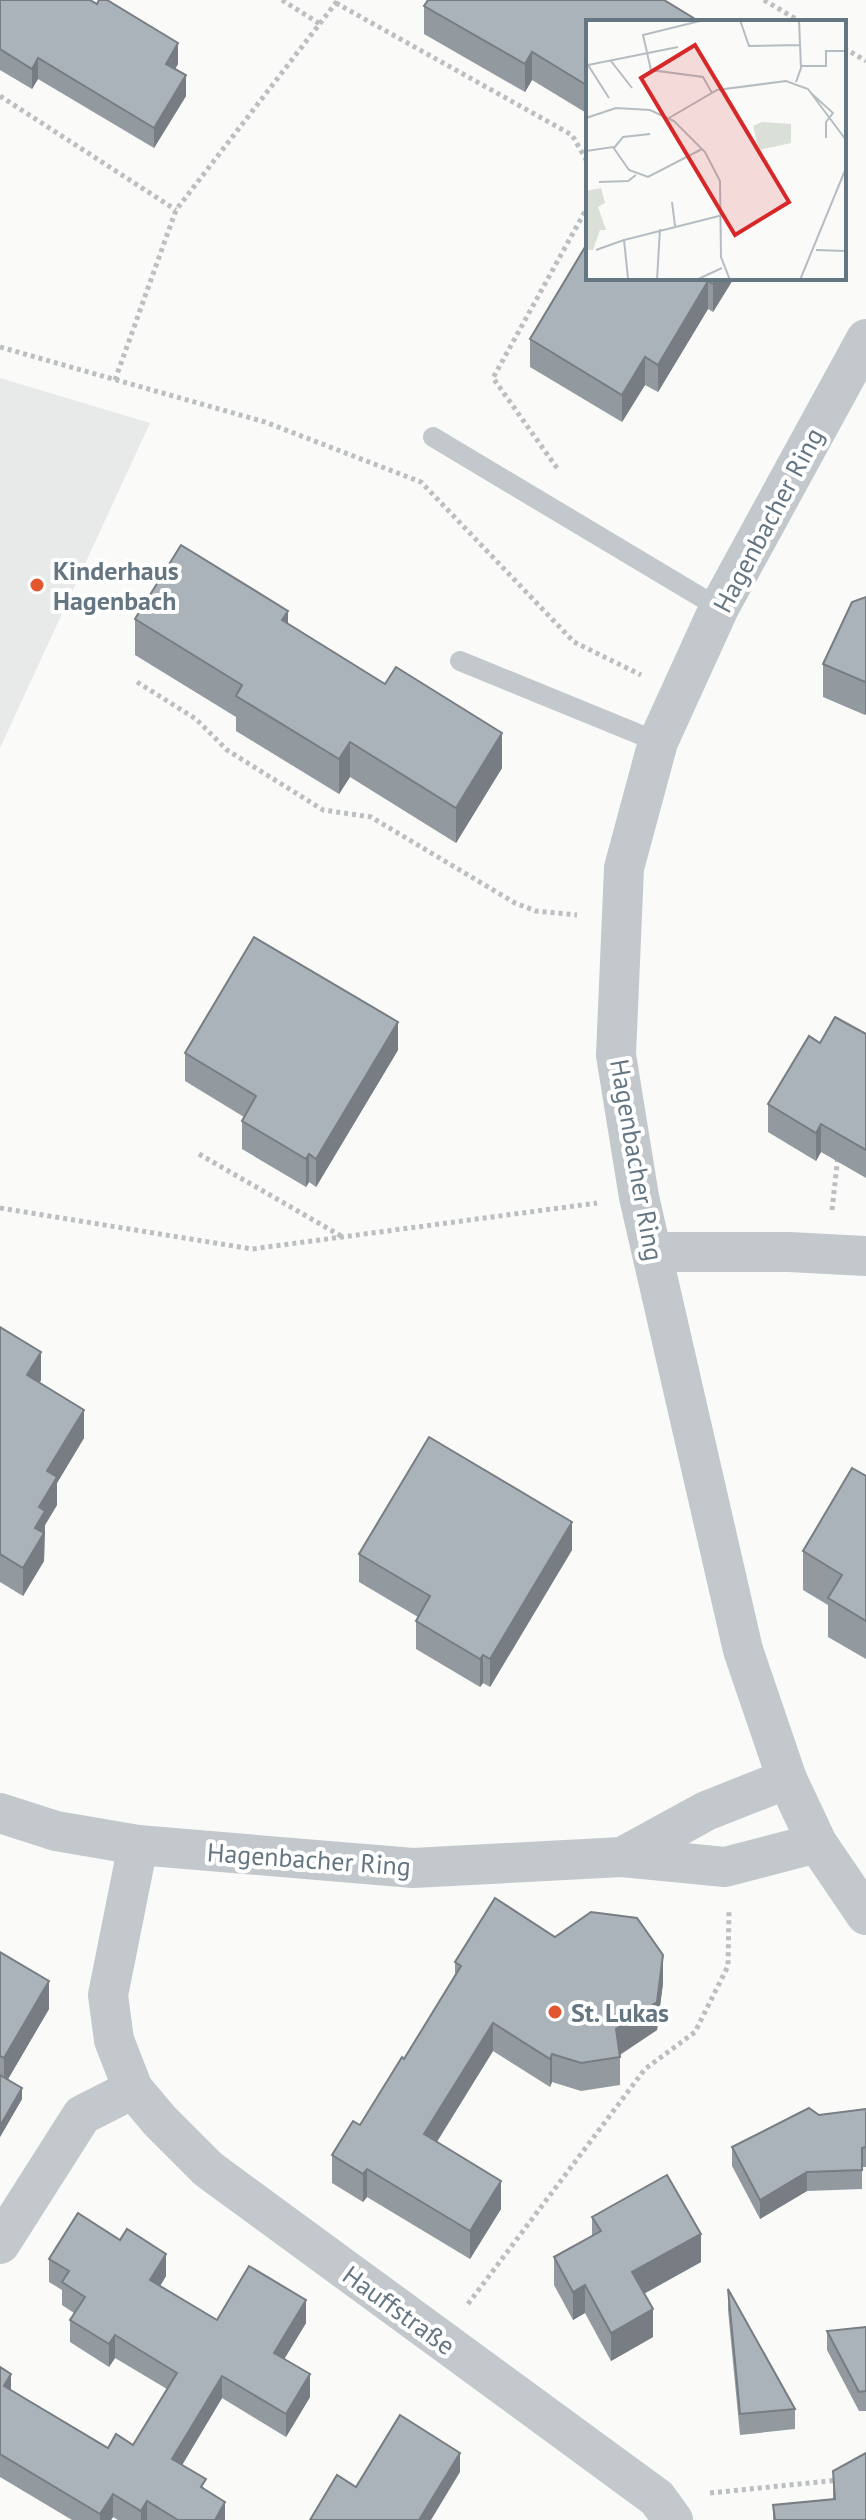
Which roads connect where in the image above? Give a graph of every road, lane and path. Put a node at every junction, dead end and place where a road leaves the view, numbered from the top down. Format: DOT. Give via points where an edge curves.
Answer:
graph roads {
  1 [pos="282,0"];
  2 [pos="764,0"];
  3 [pos="337,2"];
  4 [pos="798,20"];
  5 [pos="320,24"];
  6 [pos="846,49"];
  7 [pos="866,61"];
  8 [pos="0,96"];
  9 [pos="586,160"];
  10 [pos="176,210"];
  11 [pos="586,210"];
  12 [pos="866,339"];
  13 [pos="0,347"];
  14 [pos="115,380"];
  15 [pos="433,437"];
  16 [pos="557,469"];
  17 [pos="719,608"];
  18 [pos="460,661"];
  19 [pos="137,682"];
  20 [pos="678,693"];
  21 [pos="658,742"];
  22 [pos="620,918"];
  23 [pos="839,1144"];
  24 [pos="199,1154"];
  25 [pos="639,1197"];
  26 [pos="0,1208"];
  27 [pos="342,1237"];
  28 [pos="653,1252"];
  29 [pos="847,1255"];
  30 [pos="787,1779"];
  31 [pos="0,1813"];
  32 [pos="817,1843"];
  33 [pos="138,1845"];
  34 [pos="622,1857"];
  35 [pos="729,1899"];
  36 [pos="866,1915"];
  37 [pos="133,2089"];
  38 [pos="0,2244"];
  39 [pos="441,2340"];
  40 [pos="851,2478"];
  41 [pos="665,2509"];
  1 -- 5 [label="path"];
  2 -- 4 [label="path"];
  3 -- 5 [label="path"];
  3 -- 9 [label="path" via="572,135"];
  5 -- 10 [label="path"];
  6 -- 7 [label="path"];
  8 -- 10 [label="path"];
  10 -- 14 [label="path"];
  11 -- 16 [label="path" via="493,378"];
  12 -- 17 [label="street, Hagenbacher Ring"];
  13 -- 14 [label="path"];
  14 -- 20 [label="path" via="265,422 421,482 574,642"];
  15 -- 17 [label="lane"];
  17 -- 20 [label="street, Hagenbacher Ring"];
  18 -- 21 [label="lane"];
  19 -- 22 [label="path" via="196,719 227,750 323,810 371,817 536,911"];
  20 -- 21 [label="street, Hagenbacher Ring"];
  21 -- 22 [label="street, Hagenbacher Ring" via="624,868"];
  22 -- 25 [label="street, Hagenbacher Ring" via="616,1055"];
  23 -- 29 [label="path"];
  24 -- 27 [label="path"];
  25 -- 27 [label="path"];
  25 -- 28 [label="street, Hagenbacher Ring"];
  26 -- 27 [label="path" via="252,1249"];
  28 -- 29 [label="street"];
  28 -- 30 [label="street, Hagenbacher Ring" via="743,1650"];
  30 -- 32 [label="street, Hagenbacher Ring"];
  30 -- 34 [label="street, Hagenbacher Ring" via="706,1811"];
  31 -- 33 [label="street, Hagenbacher Ring" via="56,1831"];
  32 -- 34 [label="street, Hagenbacher Ring" via="725,1867"];
  32 -- 36 [label="street"];
  33 -- 34 [label="street, Hagenbacher Ring" via="413,1868"];
  33 -- 37 [label="street, Hauffstraße" via="108,1995 114,2040"];
  35 -- 39 [label="path" via="728,1966 695,2032 645,2069"];
  37 -- 38 [label="street" via="82,2115"];
  37 -- 39 [label="street, Hauffstraße" via="208,2169"];
  39 -- 41 [label="street, Hauffstraße"];
  40 -- 41 [label="path"];
}
